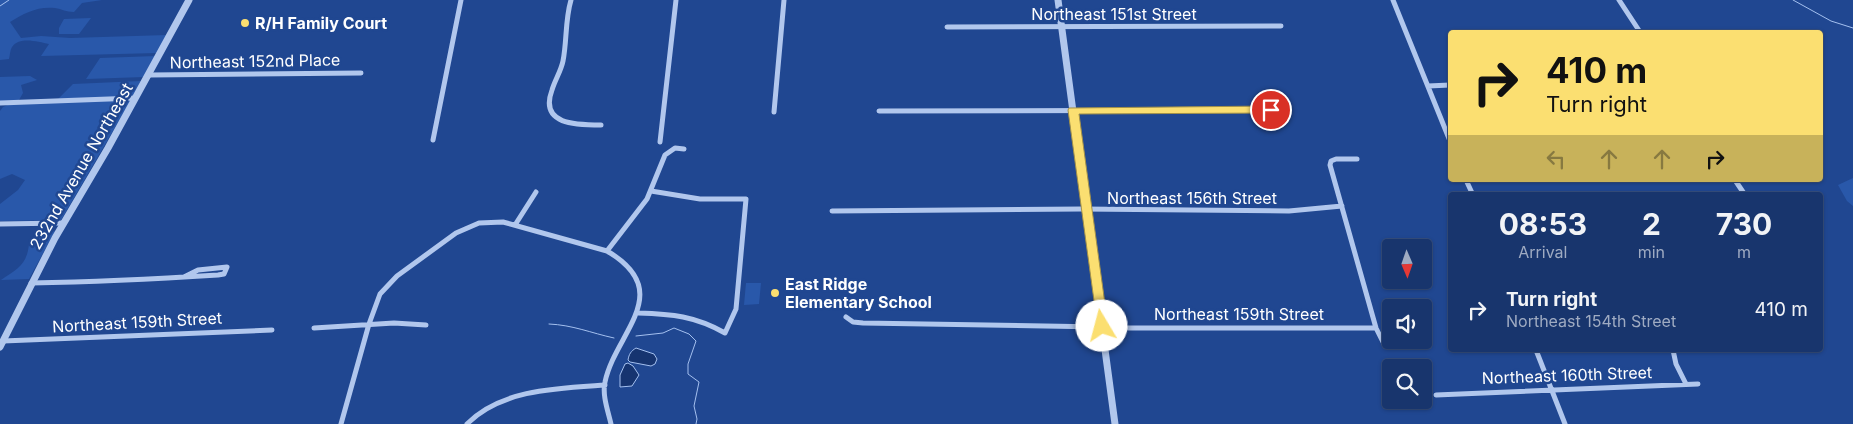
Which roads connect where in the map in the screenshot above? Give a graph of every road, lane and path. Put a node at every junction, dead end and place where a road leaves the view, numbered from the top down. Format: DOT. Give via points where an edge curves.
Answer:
graph roads {
  1 [pos="190,0"];
  2 [pos="460,0"];
  3 [pos="572,0"];
  4 [pos="676,0"];
  5 [pos="784,0"];
  6 [pos="1058,0"];
  7 [pos="1393,0"];
  8 [pos="1619,0"];
  9 [pos="1281,26"];
  10 [pos="947,27"];
  11 [pos="1062,27"];
  12 [pos="1639,30"];
  13 [pos="361,73"];
  14 [pos="149,75"];
  15 [pos="1448,85"];
  16 [pos="1428,86"];
  17 [pos="136,98"];
  18 [pos="0,103"];
  19 [pos="1073,110"];
  20 [pos="1271,110"];
  21 [pos="878,111"];
  22 [pos="774,112"];
  23 [pos="601,125"];
  24 [pos="1448,136"];
  25 [pos="433,140"];
  26 [pos="660,142"];
  27 [pos="684,149"];
  28 [pos="1357,159"];
  29 [pos="651,191"];
  30 [pos="536,192"];
  31 [pos="1342,206"];
  32 [pos="832,210"];
  33 [pos="1086,210"];
  34 [pos="64,223"];
  35 [pos="0,224"];
  36 [pos="515,225"];
  37 [pos="607,251"];
  38 [pos="184,277"];
  39 [pos="32,283"];
  40 [pos="638,312"];
  41 [pos="846,317"];
  42 [pos="369,324"];
  43 [pos="426,325"];
  44 [pos="1102,327"];
  45 [pos="314,328"];
  46 [pos="1376,328"];
  47 [pos="272,330"];
  48 [pos="1382,340"];
  49 [pos="2,344"];
  50 [pos="1537,352"];
  51 [pos="1673,352"];
  52 [pos="1686,384"];
  53 [pos="1698,384"];
  54 [pos="605,385"];
  55 [pos="1551,389"];
  56 [pos="1436,395"];
  57 [pos="467,423"];
  58 [pos="341,424"];
  59 [pos="611,424"];
  60 [pos="1115,424"];
  61 [pos="1565,424"];
  1 -- 14 [label="street, 232nd Avenue Northeast"];
  2 -- 25 [label="street"];
  3 -- 23 [label="street" via="564,30 561,67 549,105 563,122"];
  4 -- 26 [label="street"];
  5 -- 22 [label="street"];
  6 -- 11 [label="street"];
  7 -- 16 [label="street"];
  8 -- 12 [label="street"];
  9 -- 11 [label="street, Northeast 151st Street"];
  10 -- 11 [label="street, Northeast 151st Street"];
  11 -- 19 [label="street"];
  13 -- 14 [label="street, Northeast 152nd Place"];
  14 -- 17 [label="street, 232nd Avenue Northeast"];
  15 -- 16 [label="street"];
  16 -- 24 [label="street"];
  17 -- 18 [label="street"];
  17 -- 34 [label="street, 232nd Avenue Northeast"];
  19 -- 20 [label="street"];
  19 -- 21 [label="street"];
  19 -- 33 [label="street"];
  27 -- 29 [label="street" via="670,149 666,154"];
  28 -- 31 [label="street" via="1331,161"];
  29 -- 37 [label="street"];
  29 -- 40 [label="street" via="700,199 746,199 736,309 725,333 695,317"];
  30 -- 36 [label="street"];
  31 -- 33 [label="street, Northeast 156th Street" via="1289,211"];
  31 -- 46 [label="street"];
  32 -- 33 [label="street, Northeast 156th Street"];
  33 -- 44 [label="street"];
  34 -- 35 [label="street"];
  34 -- 39 [label="street, 232nd Avenue Northeast"];
  36 -- 37 [label="street"];
  36 -- 42 [label="street" via="490,222 466,227 393,280 380,294"];
  37 -- 40 [label="street" via="627,264 634,275 639,296"];
  38 -- 38 [label="street" via="224,274 227,267 198,270"];
  38 -- 39 [label="street"];
  39 -- 49 [label="street, 232nd Avenue Northeast"];
  40 -- 54 [label="street" via="609,369"];
  41 -- 44 [label="street, Northeast 159th Street" via="863,323"];
  42 -- 43 [label="street"];
  42 -- 45 [label="street"];
  42 -- 58 [label="street"];
  44 -- 46 [label="street, Northeast 159th Street"];
  44 -- 60 [label="street"];
  46 -- 48 [label="street"];
  47 -- 49 [label="street, Northeast 159th Street"];
  50 -- 55 [label="street"];
  51 -- 52 [label="street"];
  52 -- 53 [label="street, Northeast 160th Street"];
  52 -- 55 [label="street, Northeast 160th Street"];
  54 -- 57 [label="street" via="552,390 502,402 482,410"];
  54 -- 59 [label="street"];
  55 -- 56 [label="street, Northeast 160th Street"];
  55 -- 61 [label="street"];
}
